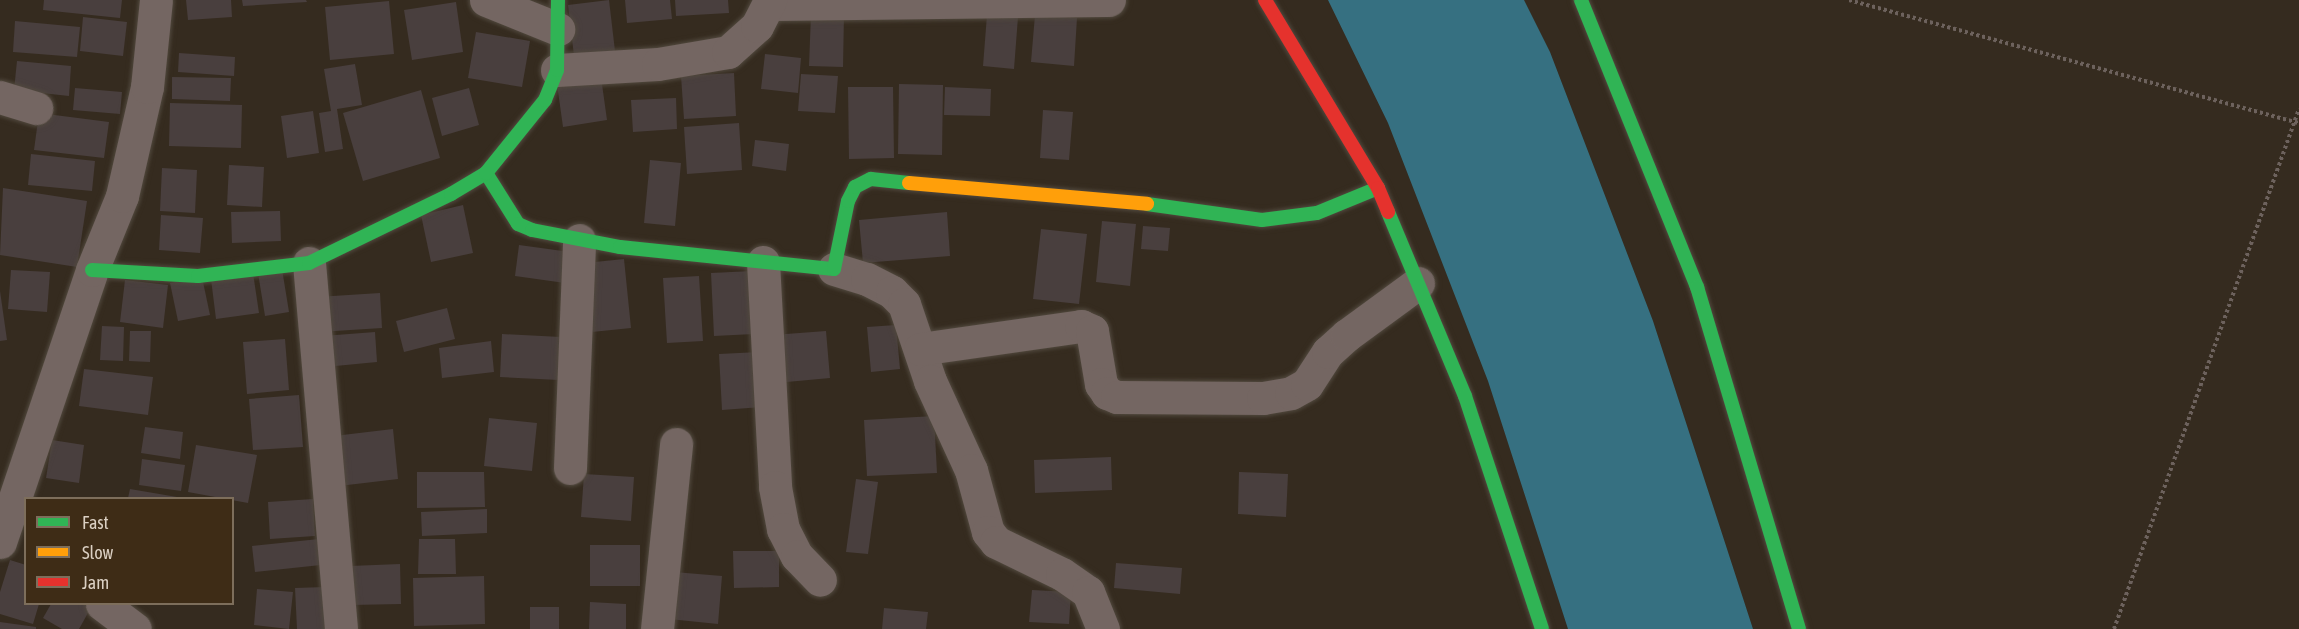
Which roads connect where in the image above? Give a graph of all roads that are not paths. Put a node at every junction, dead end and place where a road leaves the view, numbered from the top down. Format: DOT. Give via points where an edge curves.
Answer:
graph roads {
  1 [pos="156,0"];
  2 [pos="486,0"];
  3 [pos="1109,0"];
  4 [pos="1265,0"];
  5 [pos="1581,0"];
  6 [pos="770,2"];
  7 [pos="558,15"];
  8 [pos="557,70"];
  9 [pos="0,97"];
  10 [pos="36,108"];
  11 [pos="486,173"];
  12 [pos="1378,188"];
  13 [pos="579,240"];
  14 [pos="763,262"];
  15 [pos="309,263"];
  16 [pos="834,269"];
  17 [pos="92,270"];
  18 [pos="1418,283"];
  19 [pos="920,348"];
  20 [pos="676,444"];
  21 [pos="570,468"];
  22 [pos="9,521"];
  23 [pos="820,579"];
  24 [pos="105,605"];
  25 [pos="135,629"];
  26 [pos="341,629"];
  27 [pos="657,629"];
  28 [pos="1103,629"];
  29 [pos="1542,629"];
  30 [pos="1799,629"];
  1 -- 17 [label="street" via="154,39 123,196"];
  2 -- 7 [label="street"];
  3 -- 6 [label="street"];
  4 -- 12 [label="street"];
  5 -- 30 [label="street" via="1697,287"];
  6 -- 8 [label="street" via="757,26 728,52 658,64"];
  7 -- 8 [label="street"];
  8 -- 11 [label="street" via="545,100"];
  9 -- 10 [label="street"];
  11 -- 13 [label="street" via="518,224"];
  11 -- 15 [label="street"];
  12 -- 16 [label="street" via="1317,213 1262,220 1185,208 871,179 855,187 848,201"];
  12 -- 18 [label="street"];
  13 -- 14 [label="street"];
  13 -- 21 [label="street"];
  14 -- 16 [label="street"];
  14 -- 23 [label="street" via="775,487 783,529 797,556"];
  15 -- 17 [label="street" via="198,276"];
  15 -- 26 [label="street"];
  16 -- 19 [label="street" via="892,292 904,304"];
  17 -- 22 [label="street"];
  18 -- 19 [label="street" via="1328,352 1307,384 1291,393 1263,398 1117,397 1107,393 1101,384 1092,331 1081,326"];
  18 -- 29 [label="street" via="1465,396"];
  19 -- 28 [label="street" via="971,470 988,532 996,542 1062,574 1088,592"];
  20 -- 27 [label="street"];
  24 -- 25 [label="street"];
}
